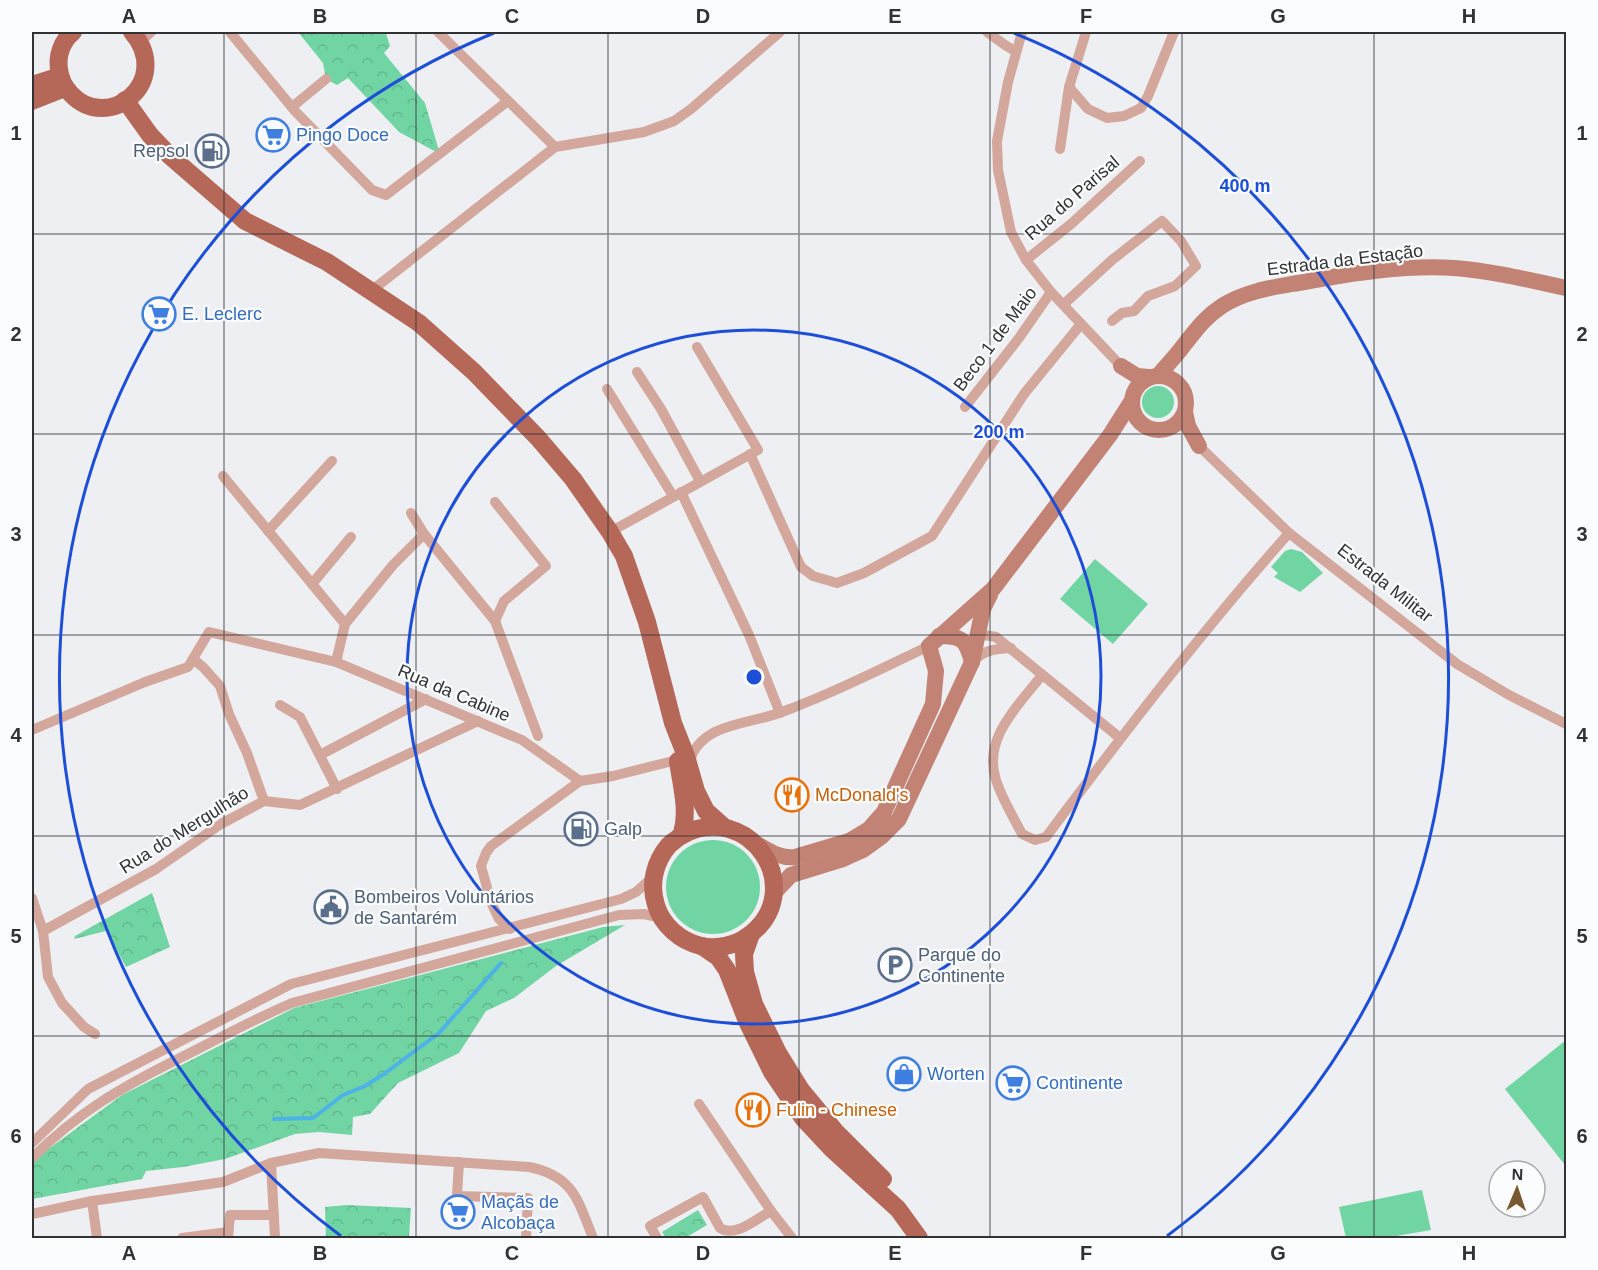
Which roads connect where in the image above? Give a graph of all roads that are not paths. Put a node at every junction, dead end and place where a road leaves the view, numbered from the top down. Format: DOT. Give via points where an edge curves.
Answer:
graph roads {
  1 [pos="72,32"];
  2 [pos="230,32"];
  3 [pos="438,32"];
  4 [pos="780,32"];
  5 [pos="987,32"];
  6 [pos="1022,32"];
  7 [pos="1086,32"];
  8 [pos="1174,32"];
  9 [pos="141,35"];
  10 [pos="1015,51"];
  11 [pos="326,79"];
  12 [pos="63,82"];
  13 [pos="32,85"];
  14 [pos="1069,87"];
  15 [pos="125,100"];
  16 [pos="32,101"];
  17 [pos="508,101"];
  18 [pos="292,107"];
  19 [pos="555,147"];
  20 [pos="1060,149"];
  21 [pos="1140,161"];
  22 [pos="1026,260"];
  23 [pos="1566,288"];
  24 [pos="371,291"];
  25 [pos="1051,292"];
  26 [pos="1064,304"];
  27 [pos="1112,321"];
  28 [pos="1081,324"];
  29 [pos="697,347"];
  30 [pos="1184,347"];
  31 [pos="1122,366"];
  32 [pos="637,372"];
  33 [pos="1153,377"];
  34 [pos="1176,382"];
  35 [pos="607,389"];
  36 [pos="1132,397"];
  37 [pos="965,407"];
  38 [pos="1185,412"];
  39 [pos="1144,426"];
  40 [pos="1169,429"];
  41 [pos="1110,435"];
  42 [pos="1199,446"];
  43 [pos="750,454"];
  44 [pos="332,461"];
  45 [pos="223,476"];
  46 [pos="700,481"];
  47 [pos="677,494"];
  48 [pos="495,502"];
  49 [pos="411,513"];
  50 [pos="268,531"];
  51 [pos="610,532"];
  52 [pos="1288,533"];
  53 [pos="424,534"];
  54 [pos="351,537"];
  55 [pos="312,584"];
  56 [pos="993,589"];
  57 [pos="983,609"];
  58 [pos="495,621"];
  59 [pos="345,624"];
  60 [pos="978,634"];
  61 [pos="996,637"];
  62 [pos="934,641"];
  63 [pos="1011,648"];
  64 [pos="193,659"];
  65 [pos="336,662"];
  66 [pos="972,662"];
  67 [pos="1042,675"];
  68 [pos="426,699"];
  69 [pos="280,705"];
  70 [pos="780,713"];
  71 [pos="478,721"];
  72 [pos="1566,724"];
  73 [pos="32,730"];
  74 [pos="538,736"];
  75 [pos="1120,738"];
  76 [pos="320,755"];
  77 [pos="683,763"];
  78 [pos="580,781"];
  79 [pos="337,789"];
  80 [pos="264,801"];
  81 [pos="724,827"];
  82 [pos="681,836"];
  83 [pos="755,843"];
  84 [pos="654,877"];
  85 [pos="773,894"];
  86 [pos="32,897"];
  87 [pos="491,902"];
  88 [pos="662,918"];
  89 [pos="510,929"];
  90 [pos="43,931"];
  91 [pos="751,934"];
  92 [pos="487,935"];
  93 [pos="702,946"];
  94 [pos="95,1034"];
  95 [pos="699,1104"];
  96 [pos="32,1143"];
  97 [pos="32,1158"];
  98 [pos="459,1162"];
  99 [pos="271,1163"];
  100 [pos="92,1201"];
  101 [pos="35,1211"];
  102 [pos="771,1211"];
  103 [pos="274,1215"];
  104 [pos="228,1235"];
  105 [pos="737,1235"];
  106 [pos="920,1237"];
  107 [pos="97,1239"];
  108 [pos="182,1239"];
  109 [pos="275,1239"];
  110 [pos="526,1239"];
  111 [pos="593,1239"];
  112 [pos="657,1239"];
  113 [pos="792,1239"];
  1 -- 12 [label="main road" via="58,62"];
  2 -- 18 [label="street"];
  3 -- 17 [label="street"];
  4 -- 19 [label="street" via="674,121 644,132"];
  5 -- 10 [label="street"];
  6 -- 10 [label="street"];
  7 -- 14 [label="street"];
  8 -- 14 [label="street" via="1141,108 1107,118 1088,109"];
  9 -- 15 [label="main road" via="146,70 141,85"];
  10 -- 22 [label="street" via="997,141 998,170 1011,231"];
  11 -- 18 [label="street"];
  12 -- 13 [label="main road"];
  12 -- 15 [label="main road" via="76,99 89,106 104,108"];
  12 -- 16 [label="main road"];
  14 -- 20 [label="street"];
  15 -- 24 [label="main road" via="170,156 245,221 327,262"];
  17 -- 18 [label="street" via="386,195 372,190"];
  17 -- 19 [label="street"];
  19 -- 24 [label="street"];
  21 -- 22 [label="street, Rua do Parisal"];
  22 -- 25 [label="street"];
  23 -- 30 [label="street, Estrada da Estação" via="1453,268 1409,268 1319,279 1233,299 1198,325"];
  24 -- 51 [label="main road" via="419,323 474,372 538,438"];
  25 -- 26 [label="street"];
  25 -- 37 [label="street, Beco 1 de Maio"];
  26 -- 27 [label="street" via="1162,221 1196,266 1175,286 1148,296 1134,311 1122,313"];
  26 -- 28 [label="street"];
  28 -- 31 [label="street"];
  28 -- 43 [label="street" via="1024,394 932,536 864,573 837,583 813,576 801,567"];
  29 -- 43 [label="street" via="758,450"];
  30 -- 33 [label="street, Estrada da Estação"];
  30 -- 34 [label="street, Estrada da Estação"];
  31 -- 33 [label="street" via="1137,376"];
  31 -- 36 [label="street"];
  32 -- 46 [label="street"];
  33 -- 34 [label="street"];
  33 -- 36 [label="street" via="1139,384"];
  34 -- 38 [label="street" via="1186,399"];
  35 -- 47 [label="street"];
  36 -- 39 [label="street" via="1135,418"];
  36 -- 41 [label="street"];
  38 -- 40 [label="street"];
  38 -- 42 [label="street, Estrada Militar"];
  39 -- 40 [label="street"];
  39 -- 41 [label="street" via="1128,427"];
  40 -- 42 [label="street, Estrada Militar"];
  41 -- 56 [label="street"];
  42 -- 52 [label="street, Estrada Militar"];
  43 -- 46 [label="street"];
  44 -- 50 [label="street"];
  45 -- 50 [label="street"];
  46 -- 47 [label="street"];
  47 -- 51 [label="street"];
  47 -- 70 [label="street" via="749,635"];
  48 -- 58 [label="street" via="546,566 504,601"];
  49 -- 53 [label="street"];
  50 -- 55 [label="street"];
  51 -- 77 [label="main road" via="633,580"];
  52 -- 72 [label="street, Estrada Militar" via="1457,664"];
  52 -- 75 [label="street"];
  53 -- 58 [label="street"];
  53 -- 59 [label="street"];
  54 -- 55 [label="street"];
  55 -- 59 [label="street"];
  56 -- 57 [label="street"];
  56 -- 62 [label="street"];
  57 -- 60 [label="street"];
  57 -- 61 [label="street"];
  58 -- 74 [label="street"];
  59 -- 65 [label="street"];
  60 -- 61 [label="street"];
  60 -- 66 [label="street"];
  61 -- 63 [label="street"];
  62 -- 66 [label="street" via="956,636 964,641"];
  62 -- 70 [label="street" via="842,688"];
  62 -- 83 [label="street" via="933,704 884,812 869,830 849,841 787,858"];
  63 -- 66 [label="street" via="990,650"];
  63 -- 67 [label="street"];
  64 -- 65 [label="street, Rua da Cabine" via="209,632"];
  64 -- 73 [label="street" via="188,667"];
  64 -- 80 [label="street" via="220,686"];
  65 -- 68 [label="street, Rua da Cabine"];
  66 -- 85 [label="street" via="899,819 863,850 791,875"];
  67 -- 75 [label="street"];
  67 -- 75 [label="street" via="1000,729 995,745 993,766 999,789 1022,834 1035,840 1046,837"];
  68 -- 71 [label="street, Rua da Cabine"];
  68 -- 76 [label="street"];
  69 -- 76 [label="street" via="300,717"];
  70 -- 77 [label="street" via="716,732"];
  71 -- 78 [label="street, Rua da Cabine" via="537,750"];
  71 -- 79 [label="street, Rua do Mergulhão"];
  76 -- 79 [label="street"];
  77 -- 78 [label="street"];
  77 -- 81 [label="main road" via="706,811"];
  77 -- 82 [label="main road" via="685,816"];
  78 -- 87 [label="street" via="491,846 481,866"];
  79 -- 80 [label="street, Rua do Mergulhão" via="300,805"];
  80 -- 90 [label="street, Rua do Mergulhão" via="221,824 156,869"];
  81 -- 82 [label="main road" via="700,828"];
  81 -- 83 [label="main road"];
  82 -- 84 [label="main road" via="665,851"];
  83 -- 85 [label="main road" via="771,869"];
  84 -- 88 [label="main road" via="654,896"];
  84 -- 89 [label="street" via="621,899"];
  85 -- 91 [label="main road" via="766,916"];
  86 -- 90 [label="street"];
  87 -- 89 [label="street" via="499,919"];
  87 -- 92 [label="street" via="492,920"];
  88 -- 93 [label="main road" via="678,936"];
  88 -- 97 [label="street" via="619,915 292,1003 133,1081 88,1108"];
  89 -- 92 [label="street"];
  90 -- 94 [label="street" via="48,977 62,1003"];
  91 -- 93 [label="main road" via="728,945"];
  91 -- 106 [label="main road" via="744,954 745,972 754,1004 778,1053 801,1090 836,1131 912,1209"];
  92 -- 96 [label="street" via="291,984 88,1089"];
  93 -- 106 [label="main road" via="718,957 727,970 772,1072 803,1118 898,1209"];
  95 -- 102 [label="street"];
  98 -- 99 [label="street" via="319,1153"];
  98 -- 110 [label="street" via="457,1196 528,1198"];
  98 -- 111 [label="street" via="530,1167 558,1177 571,1187"];
  99 -- 100 [label="street" via="223,1182"];
  99 -- 103 [label="street"];
  100 -- 101 [label="street"];
  100 -- 107 [label="street"];
  102 -- 105 [label="street"];
  102 -- 113 [label="street"];
  103 -- 104 [label="street" via="230,1215"];
  103 -- 109 [label="street"];
  104 -- 108 [label="street"];
  105 -- 112 [label="street" via="720,1228 702,1197 650,1226"];
}
